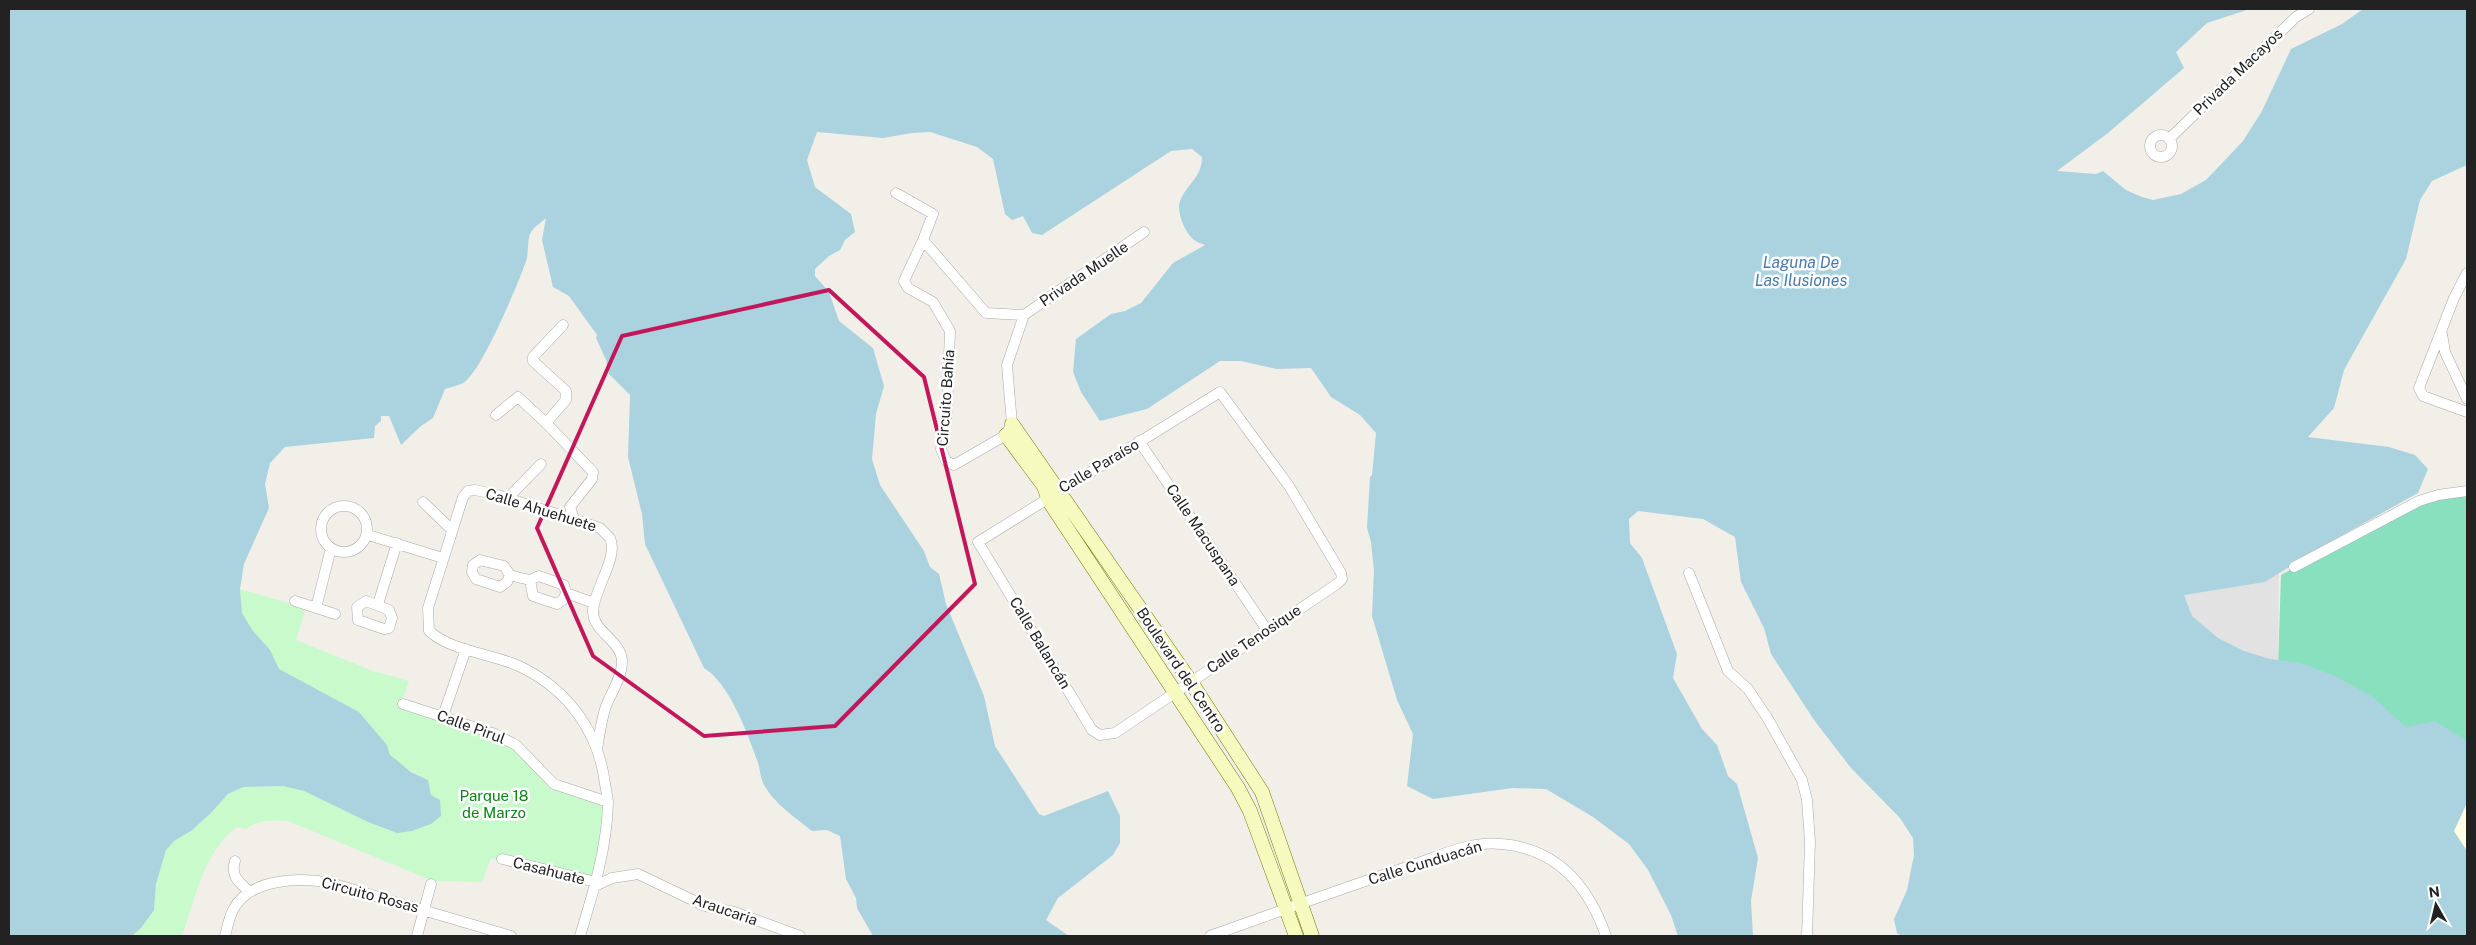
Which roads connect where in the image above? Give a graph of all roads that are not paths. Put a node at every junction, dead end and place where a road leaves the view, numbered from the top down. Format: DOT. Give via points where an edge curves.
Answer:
graph roads {
  1 [pos="2309,9"];
  2 [pos="2169,139"];
  3 [pos="896,193"];
  4 [pos="1144,232"];
  5 [pos="923,240"];
  6 [pos="2467,272"];
  7 [pos="2463,292"];
  8 [pos="1024,315"];
  9 [pos="563,325"];
  10 [pos="2442,328"];
  11 [pos="2467,399"];
  12 [pos="2467,412"];
  13 [pos="496,415"];
  14 [pos="546,423"];
  15 [pos="1009,429"];
  16 [pos="1139,441"];
  17 [pos="541,464"];
  18 [pos="2467,491"];
  19 [pos="1053,494"];
  20 [pos="508,498"];
  21 [pos="423,502"];
  22 [pos="574,519"];
  23 [pos="452,530"];
  24 [pos="368,535"];
  25 [pos="978,542"];
  26 [pos="397,544"];
  27 [pos="332,548"];
  28 [pos="443,558"];
  29 [pos="2294,567"];
  30 [pos="1339,570"];
  31 [pos="1690,573"];
  32 [pos="513,576"];
  33 [pos="530,580"];
  34 [pos="566,593"];
  35 [pos="295,602"];
  36 [pos="594,603"];
  37 [pos="378,604"];
  38 [pos="316,608"];
  39 [pos="335,614"];
  40 [pos="1267,630"];
  41 [pos="466,649"];
  42 [pos="1191,682"];
  43 [pos="1176,692"];
  44 [pos="404,704"];
  45 [pos="443,716"];
  46 [pos="1107,736"];
  47 [pos="598,750"];
  48 [pos="608,802"];
  49 [pos="502,858"];
  50 [pos="236,861"];
  51 [pos="431,884"];
  52 [pos="595,884"];
  53 [pos="250,892"];
  54 [pos="1300,903"];
  55 [pos="1286,909"];
  56 [pos="425,911"];
  57 [pos="225,936"];
  58 [pos="417,936"];
  59 [pos="511,936"];
  60 [pos="580,936"];
  61 [pos="800,936"];
  62 [pos="1210,936"];
  63 [pos="1296,936"];
  64 [pos="1312,936"];
  65 [pos="1606,936"];
  66 [pos="1807,936"];
  1 -- 2 [label="street, Privada Macayos" via="2296,17"];
  3 -- 5 [label="street, Circuito Bahía" via="933,214"];
  4 -- 8 [label="street, Privada Muelle"];
  5 -- 8 [label="street" via="986,313"];
  5 -- 15 [label="street, Circuito Bahía" via="904,281 908,288 933,302 950,331 948,412 942,455 946,462 954,465"];
  6 -- 7 [label="street"];
  7 -- 10 [label="street"];
  8 -- 15 [label="street" via="1007,365"];
  9 -- 14 [label="street" via="533,357 567,395"];
  10 -- 11 [label="street" via="2445,352"];
  10 -- 12 [label="street" via="2419,385 2420,392"];
  13 -- 14 [label="street" via="518,397"];
  14 -- 22 [label="street" via="593,472 592,479 570,507"];
  15 -- 19 [label="street, Boulevard del Centro" via="1045,477"];
  16 -- 19 [label="street, Calle Paraíso"];
  16 -- 30 [label="street, Calle Paraíso" via="1220,392 1289,486"];
  16 -- 40 [label="street, Calle Macuspana"];
  17 -- 20 [label="street"];
  18 -- 29 [label="street" via="2419,501"];
  19 -- 25 [label="street, Calle Paraíso"];
  19 -- 42 [label="street, Boulevard del Centro"];
  19 -- 43 [label="street, Boulevard del Centro"];
  20 -- 22 [label="street, Calle Ahuehuete"];
  20 -- 23 [label="street, Calle Ahuehuete" via="475,490 468,492 463,496"];
  21 -- 23 [label="street"];
  22 -- 36 [label="street, Calle Ahuehuete" via="604,530 610,538 612,551"];
  23 -- 28 [label="street"];
  24 -- 26 [label="street"];
  24 -- 27 [label="street" via="355,549 346,552"];
  24 -- 27 [label="street" via="367,524 358,509 344,506 331,509 321,518 320,528 322,538"];
  25 -- 46 [label="street, Calle Balancán" via="1092,730"];
  26 -- 28 [label="street"];
  26 -- 37 [label="street"];
  27 -- 38 [label="street"];
  28 -- 41 [label="street" via="428,608 429,631 439,640"];
  30 -- 40 [label="street, Calle Tenosique" via="1342,576 1339,582"];
  31 -- 66 [label="street" via="1728,671 1748,689 1802,780 1810,841"];
  32 -- 32 [label="street" via="504,566 491,562 480,560 473,565 476,579 500,587"];
  32 -- 33 [label="street"];
  33 -- 34 [label="street" via="539,576 564,586"];
  33 -- 34 [label="street" via="533,596 557,604"];
  34 -- 36 [label="street"];
  35 -- 38 [label="street"];
  36 -- 47 [label="street" via="596,624 620,651 622,659 603,718"];
  38 -- 39 [label="street"];
  40 -- 42 [label="street, Calle Tenosique"];
  41 -- 45 [label="street"];
  41 -- 47 [label="street" via="510,662 545,681 571,704"];
  42 -- 43 [label="street, Calle Tenosique"];
  42 -- 54 [label="street, Boulevard del Centro" via="1264,796"];
  43 -- 46 [label="street, Calle Tenosique"];
  43 -- 55 [label="street, Boulevard del Centro" via="1247,804"];
  44 -- 45 [label="street, Calle Pirul"];
  45 -- 48 [label="street, Calle Pirul" via="516,745 543,776 557,786"];
  47 -- 48 [label="street"];
  48 -- 52 [label="street"];
  49 -- 52 [label="street, Casahuate"];
  50 -- 53 [label="street" via="232,870 235,878"];
  51 -- 56 [label="street"];
  52 -- 60 [label="street"];
  52 -- 61 [label="street, Araucaria" via="638,874 705,906 734,912"];
  53 -- 56 [label="street, Circuito Rosas" via="284,881 310,879"];
  53 -- 57 [label="street, Circuito Rosas" via="232,910"];
  54 -- 55 [label="street, Calle Cunduacán"];
  54 -- 64 [label="street, Boulevard del Centro"];
  54 -- 65 [label="street, Calle Cunduacán" via="1472,846 1504,844 1541,856 1572,875 1590,900"];
  55 -- 62 [label="street, Calle Cunduacán"];
  55 -- 63 [label="street, Boulevard del Centro"];
  56 -- 58 [label="street"];
  56 -- 59 [label="street, Circuito Rosas"];
}
